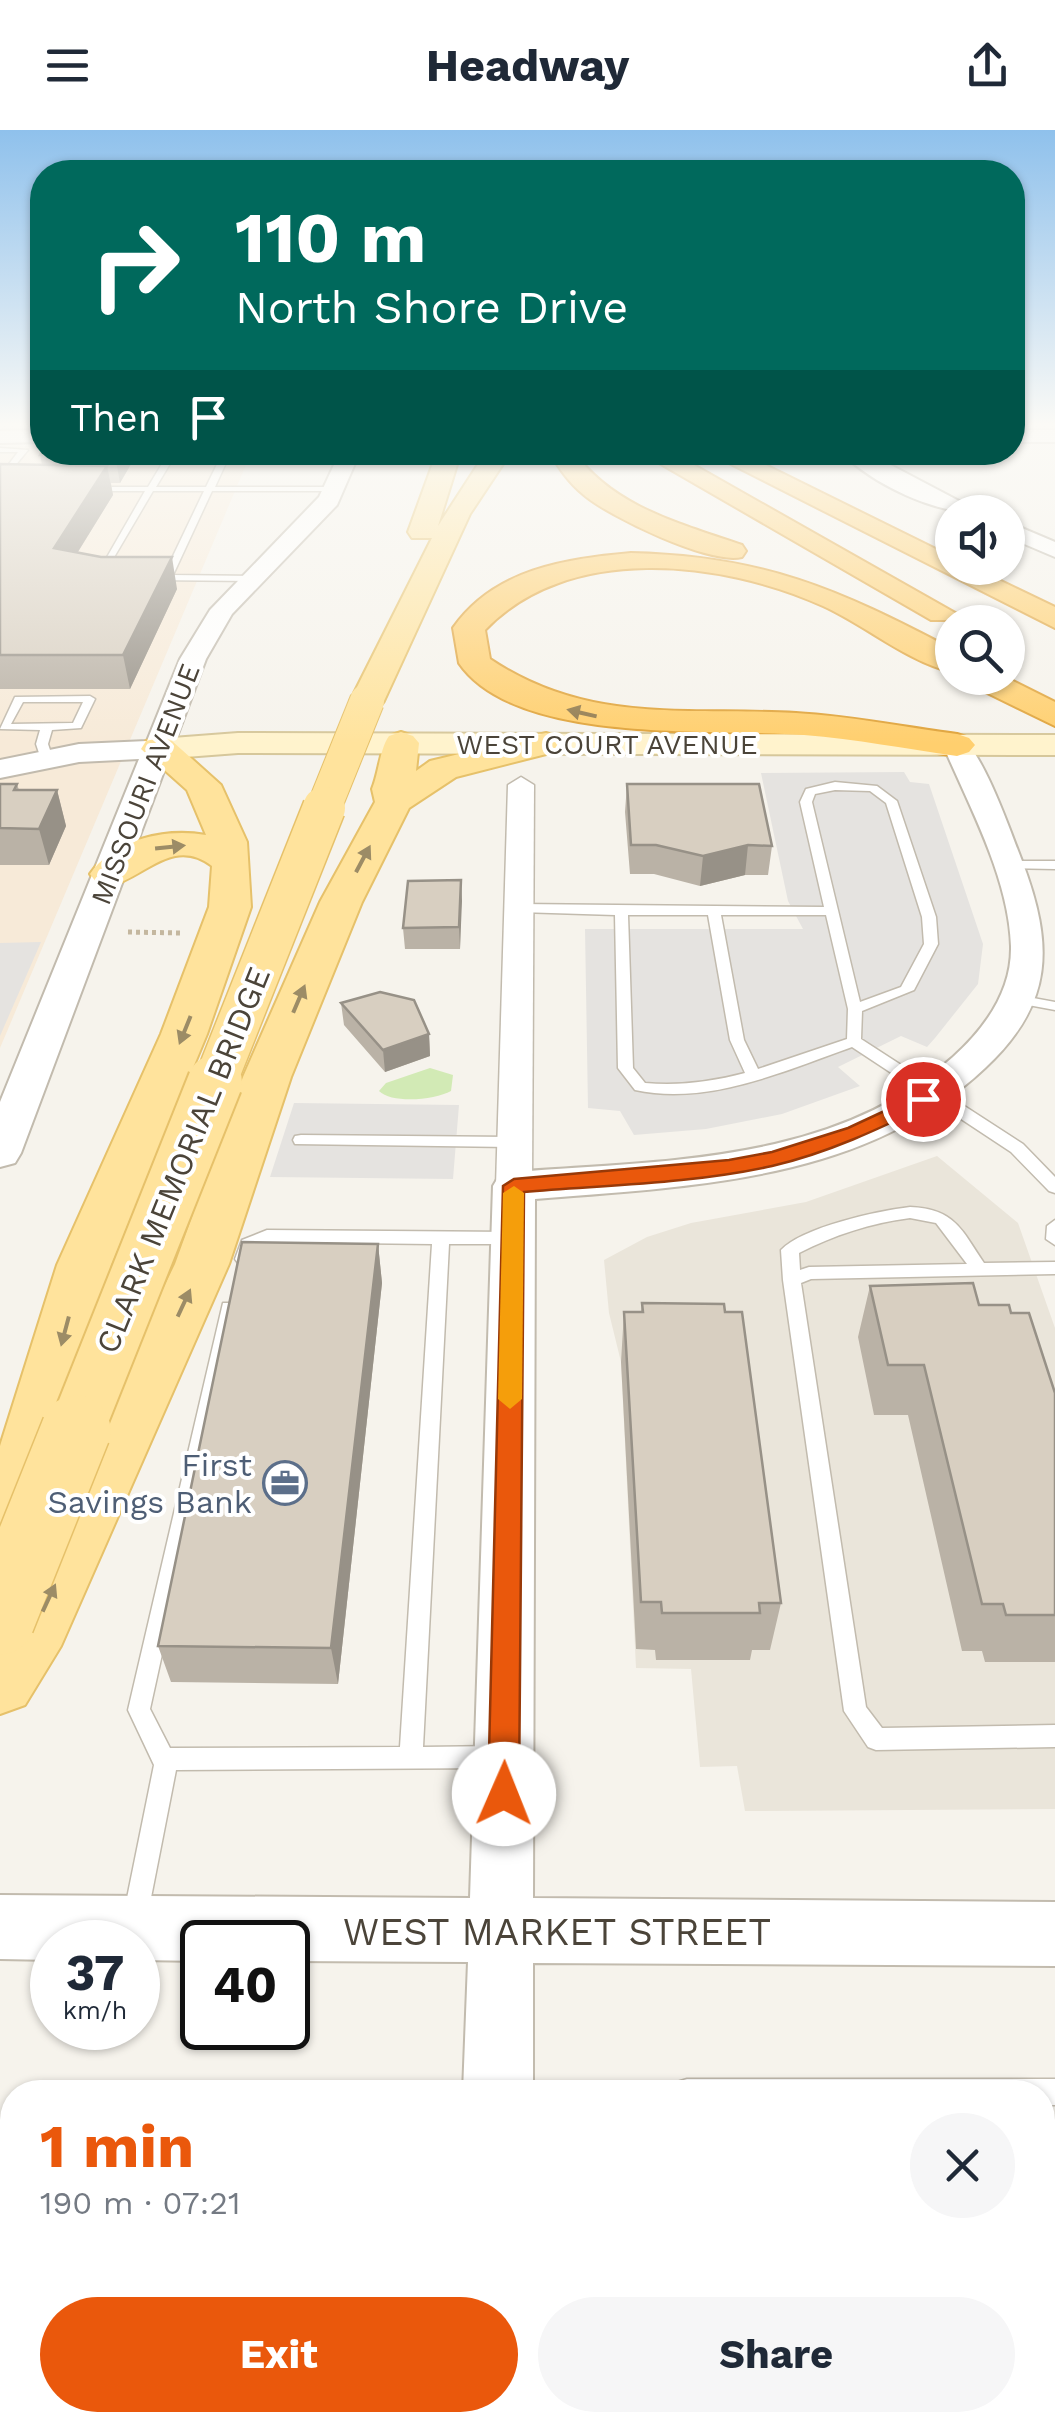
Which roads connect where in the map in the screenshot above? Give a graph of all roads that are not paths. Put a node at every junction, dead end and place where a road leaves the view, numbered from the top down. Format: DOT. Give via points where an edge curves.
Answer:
graph roads {
  1 [pos="126,529"];
  2 [pos="191,529"];
  3 [pos="297,529"];
  4 [pos="423,529"];
  5 [pos="450,529"];
  6 [pos="678,529"];
  7 [pos="790,529"];
  8 [pos="874,529"];
  9 [pos="1025,537"];
  10 [pos="1055,550"];
  11 [pos="1025,577"];
  12 [pos="115,578"];
  13 [pos="132,578"];
  14 [pos="168,578"];
  15 [pos="253,578"];
  16 [pos="1055,593"];
  17 [pos="935,609"];
  18 [pos="862,614"];
  19 [pos="1055,620"];
  20 [pos="935,653"];
  21 [pos="1014,695"];
  22 [pos="366,701"];
  23 [pos="1043,710"];
  24 [pos="47,726"];
  25 [pos="401,744"];
  26 [pos="546,744"];
  27 [pos="957,745"];
  28 [pos="1055,746"];
  29 [pos="160,748"];
  30 [pos="47,759"];
  31 [pos="0,769"];
  32 [pos="521,785"];
  33 [pos="394,802"];
  34 [pos="232,862"];
  35 [pos="1055,864"];
  36 [pos="1004,865"];
  37 [pos="110,874"];
  38 [pos="519,908"];
  39 [pos="714,910"];
  40 [pos="621,911"];
  41 [pos="832,911"];
  42 [pos="1017,999"];
  43 [pos="1055,1006"];
  44 [pos="855,1009"];
  45 [pos="854,1041"];
  46 [pos="753,1076"];
  47 [pos="933,1093"];
  48 [pos="302,1140"];
  49 [pos="0,1153"];
  50 [pos="1055,1187"];
  51 [pos="514,1188"];
  52 [pos="1055,1226"];
  53 [pos="441,1238"];
  54 [pos="1055,1239"];
  55 [pos="1055,1268"];
  56 [pos="980,1270"];
  57 [pos="792,1280"];
  58 [pos="0,1532"];
  59 [pos="0,1620"];
  60 [pos="0,1682"];
  61 [pos="1055,1736"];
  62 [pos="504,1757"];
  63 [pos="411,1758"];
  64 [pos="166,1765"];
  65 [pos="134,1920"];
  66 [pos="0,1927"];
  67 [pos="30,1927"];
  68 [pos="160,1929"];
  69 [pos="502,1932"];
  70 [pos="1055,1934"];
  71 [pos="498,2080"];
  1 -- 12 [label="lane" via="98,577"];
  2 -- 14 [label="lane"];
  3 -- 15 [label="street, MISSOURI AVENUE"];
  4 -- 22 [label="main road"];
  5 -- 22 [label="main road"];
  6 -- 18 [label="highway"];
  7 -- 17 [label="highway"];
  8 -- 19 [label="highway"];
  9 -- 10 [label="street"];
  11 -- 16 [label="highway"];
  13 -- 14 [label="lane"];
  14 -- 15 [label="lane"];
  15 -- 29 [label="street, MISSOURI AVENUE" via="222,610 193,659"];
  18 -- 20 [label="highway"];
  27 -- 18 [label="highway, one-way" via="786,723 596,716 512,690 475,663 468,646 469,628 496,596 552,573 623,564 742,570"];
  21 -- 23 [label="highway"];
  22 -- 59 [label="main road, CLARK MEMORIAL BRIDGE, bridge"];
  24 -- 24 [label="lane" via="4,727 19,700 90,699 76,726"];
  24 -- 30 [label="lane"];
  25 -- 26 [label="main road, WEST COURT AVENUE"];
  25 -- 29 [label="main road, WEST COURT AVENUE"];
  25 -- 33 [label="main road" via="390,789"];
  26 -- 27 [label="main road, WEST COURT AVENUE"];
  26 -- 33 [label="main road" via="443,769"];
  27 -- 28 [label="main road, WEST COURT AVENUE"];
  27 -- 36 [label="street"];
  29 -- 30 [label="street"];
  29 -- 34 [label="main road" via="199,777"];
  29 -- 37 [label="street, MISSOURI AVENUE"];
  30 -- 31 [label="street"];
  32 -- 38 [label="street"];
  60 -- 33 [label="main road, one-way" via="27,1646 202,1264 266,1077"];
  37 -- 34 [label="main road, one-way" via="136,854 175,845 216,850"];
  34 -- 58 [label="main road, one-way" via="230,908 200,936 84,1264 48,1397"];
  35 -- 36 [label="lane"];
  36 -- 42 [label="street" via="1027,936"];
  37 -- 49 [label="street, MISSOURI AVENUE"];
  38 -- 40 [label="lane"];
  38 -- 51 [label="street"];
  39 -- 40 [label="lane"];
  39 -- 41 [label="lane"];
  39 -- 46 [label="lane" via="737,1040"];
  40 -- 46 [label="lane" via="626,1068 640,1088 675,1093"];
  41 -- 44 [label="lane"];
  41 -- 44 [label="lane" via="806,802 810,791 874,788 891,800 929,917 930,944 906,990"];
  42 -- 43 [label="lane"];
  42 -- 47 [label="street" via="975,1060"];
  44 -- 45 [label="lane"];
  45 -- 46 [label="lane"];
  45 -- 47 [label="lane"];
  47 -- 50 [label="lane" via="1017,1148"];
  47 -- 51 [label="street" via="856,1133 774,1158"];
  48 -- 51 [label="lane"];
  51 -- 53 [label="lane"];
  51 -- 62 [label="street"];
  52 -- 54 [label="lane"];
  53 -- 63 [label="lane"];
  53 -- 64 [label="lane" via="268,1236 248,1244 139,1710"];
  55 -- 56 [label="lane"];
  56 -- 57 [label="lane" via="810,1274"];
  56 -- 57 [label="lane" via="941,1218 912,1211 815,1236 790,1250"];
  57 -- 61 [label="lane" via="855,1711 876,1740"];
  62 -- 63 [label="lane"];
  62 -- 69 [label="street"];
  63 -- 64 [label="lane" via="167,1759"];
  64 -- 65 [label="lane"];
  66 -- 67 [label="street, WEST MARKET STREET"];
  68 -- 69 [label="street, WEST MARKET STREET"];
  69 -- 70 [label="street, WEST MARKET STREET"];
  69 -- 71 [label="street"];
}
